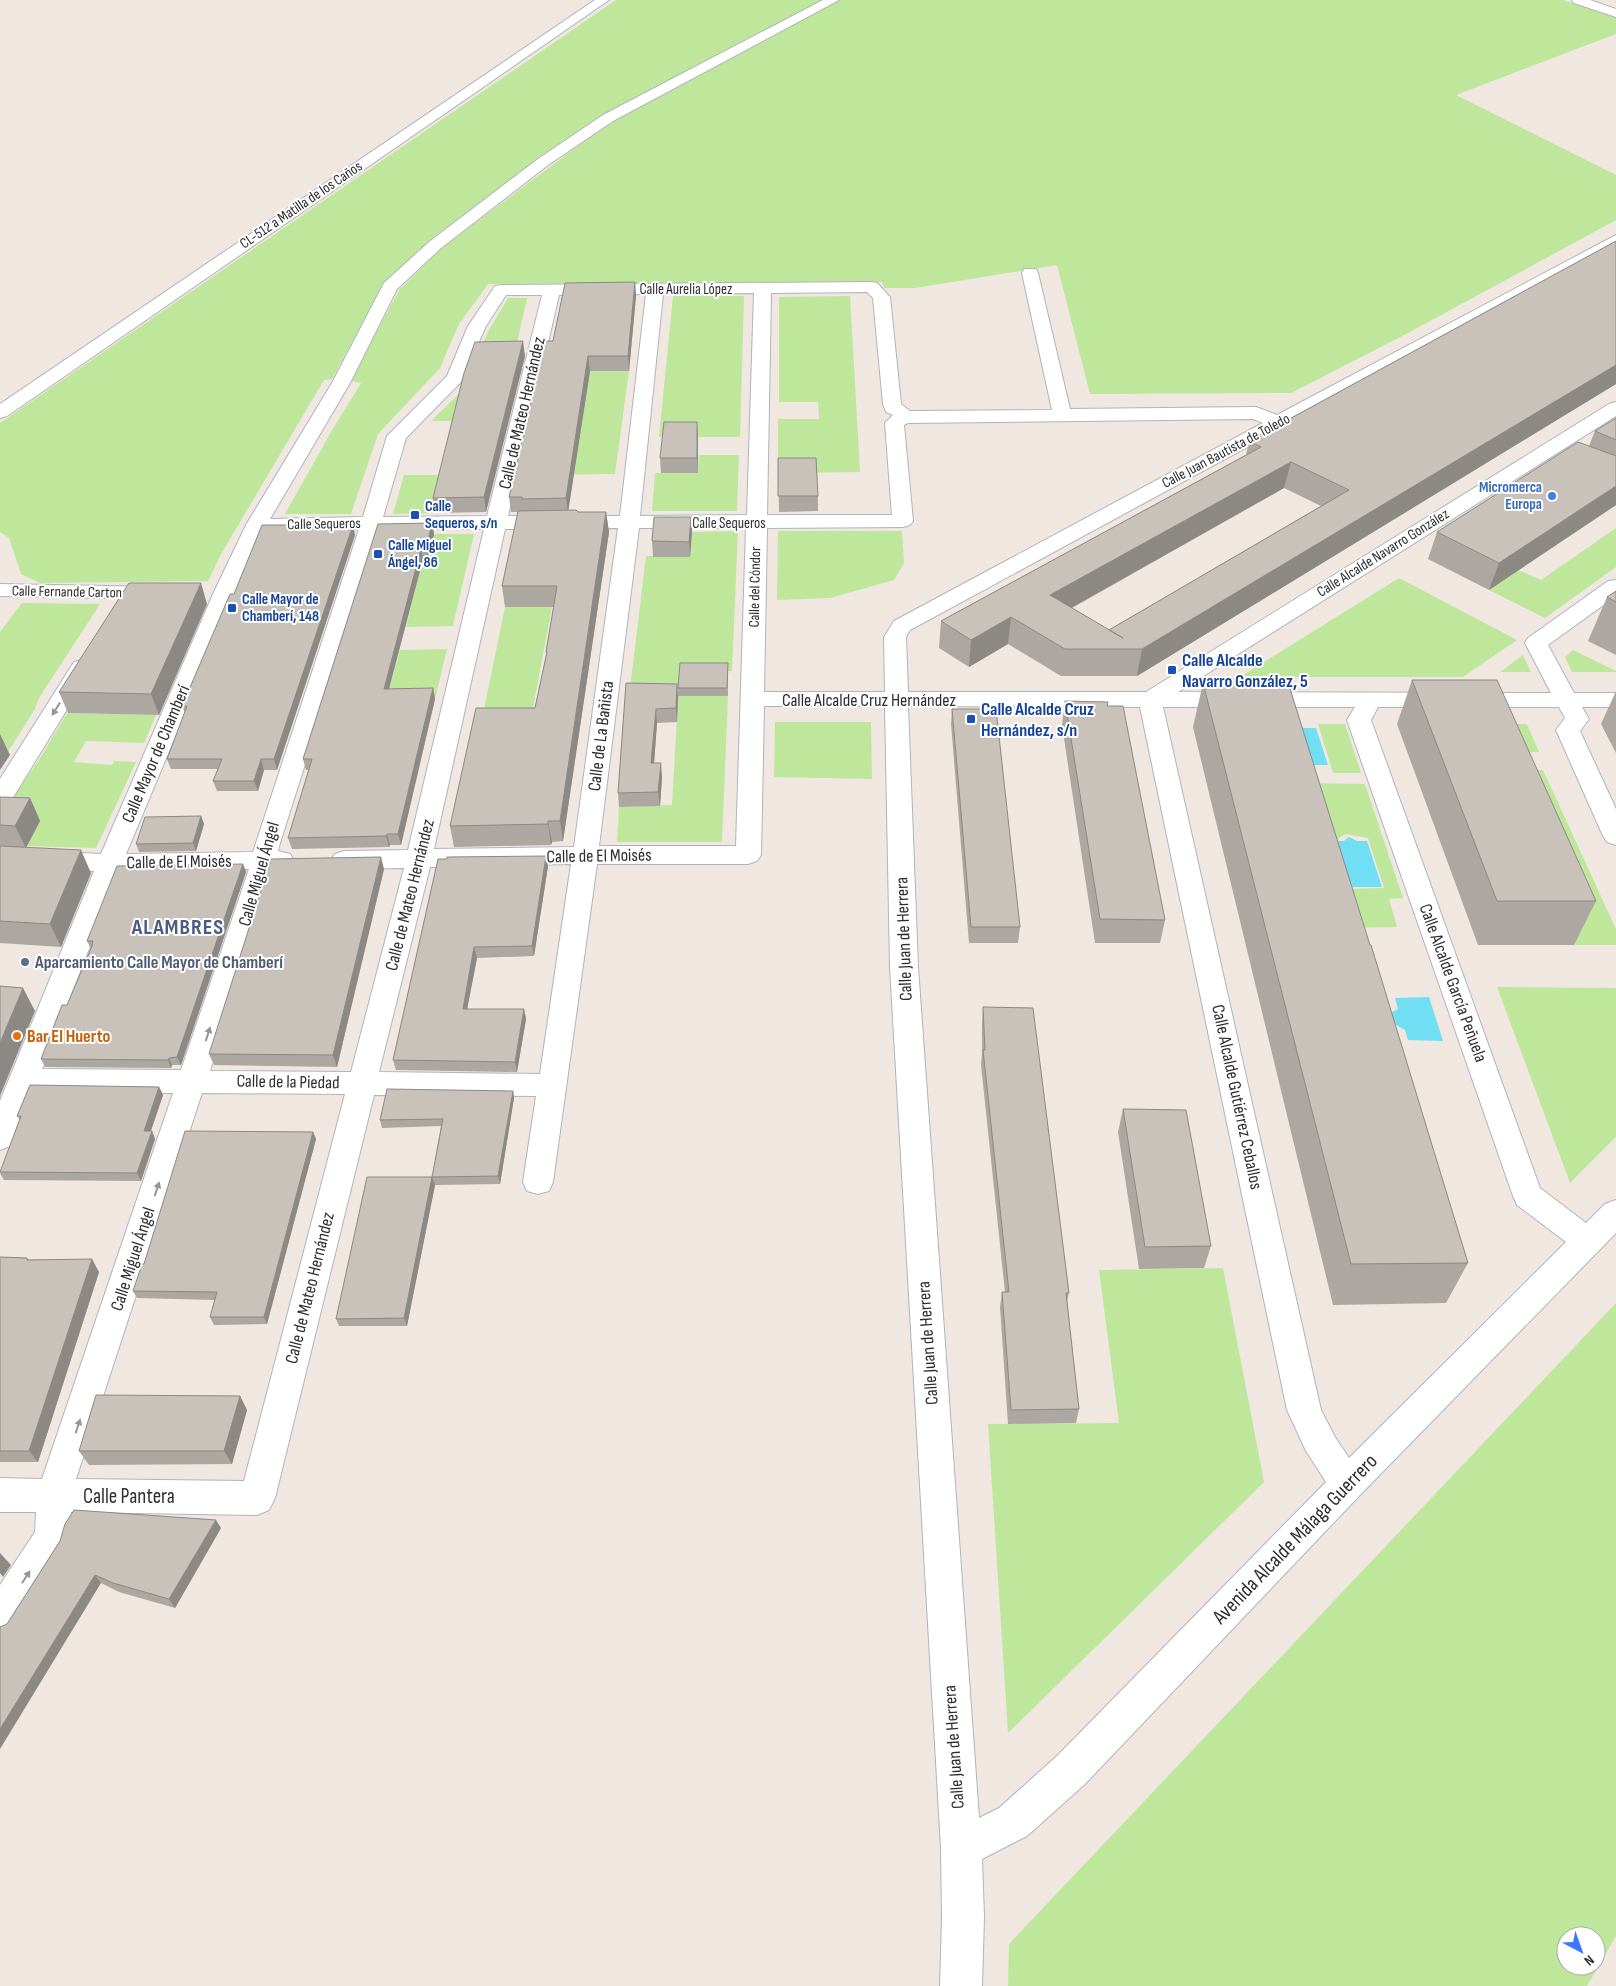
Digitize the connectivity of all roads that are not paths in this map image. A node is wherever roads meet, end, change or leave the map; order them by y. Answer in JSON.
{"nodes":[{"id":1,"x":603,"y":0,"type":"edge"},
{"id":2,"x":833,"y":0,"type":"edge"},
{"id":3,"x":1578,"y":0,"type":"edge"},
{"id":4,"x":1616,"y":13,"type":"edge"},
{"id":5,"x":1616,"y":240,"type":"edge"},
{"id":6,"x":1030,"y":273,"type":"dead end"},
{"id":7,"x":655,"y":289,"type":"junction"},
{"id":8,"x":762,"y":289,"type":"junction"},
{"id":9,"x":501,"y":290,"type":"joint"},
{"id":10,"x":552,"y":290,"type":"junction"},
{"id":11,"x":1616,"y":408,"type":"edge"},
{"id":12,"x":0,"y":412,"type":"edge"},
{"id":13,"x":1062,"y":414,"type":"junction"},
{"id":14,"x":904,"y":417,"type":"junction"},
{"id":15,"x":1278,"y":423,"type":"junction"},
{"id":16,"x":629,"y":522,"type":"junction"},
{"id":17,"x":371,"y":523,"type":"junction"},
{"id":18,"x":496,"y":523,"type":"junction"},
{"id":19,"x":756,"y":523,"type":"junction"},
{"id":20,"x":256,"y":525,"type":"junction"},
{"id":21,"x":1616,"y":586,"type":"edge"},
{"id":22,"x":0,"y":590,"type":"edge"},
{"id":23,"x":203,"y":593,"type":"junction"},
{"id":24,"x":92,"y":651,"type":"edge"},
{"id":25,"x":752,"y":699,"type":"junction"},
{"id":26,"x":896,"y":700,"type":"junction"},
{"id":27,"x":1150,"y":700,"type":"junction"},
{"id":28,"x":1364,"y":700,"type":"junction"},
{"id":29,"x":1568,"y":700,"type":"junction"},
{"id":30,"x":1616,"y":700,"type":"edge"},
{"id":31,"x":0,"y":798,"type":"edge"},
{"id":32,"x":1616,"y":836,"type":"edge"},
{"id":33,"x":586,"y":855,"type":"junction"},
{"id":34,"x":748,"y":855,"type":"joint"},
{"id":35,"x":0,"y":858,"type":"edge"},
{"id":36,"x":420,"y":859,"type":"junction"},
{"id":37,"x":263,"y":860,"type":"junction"},
{"id":38,"x":110,"y":863,"type":"junction"},
{"id":39,"x":23,"y":1080,"type":"junction"},
{"id":40,"x":193,"y":1081,"type":"junction"},
{"id":41,"x":362,"y":1083,"type":"junction"},
{"id":42,"x":553,"y":1084,"type":"junction"},
{"id":43,"x":0,"y":1138,"type":"edge"},
{"id":44,"x":538,"y":1182,"type":"dead end"},
{"id":45,"x":1616,"y":1213,"type":"edge"},
{"id":46,"x":1589,"y":1242,"type":"junction"},
{"id":47,"x":1348,"y":1483,"type":"junction"},
{"id":48,"x":0,"y":1495,"type":"edge"},
{"id":49,"x":55,"y":1496,"type":"junction"},
{"id":50,"x":257,"y":1498,"type":"joint"},
{"id":51,"x":0,"y":1618,"type":"edge"},
{"id":52,"x":961,"y":1848,"type":"junction"},
{"id":53,"x":961,"y":1986,"type":"edge"}],
"edges":[{"from":1,"to":12,"type":"street","name":"CL-512 a Matilla de los Caños"},
{"from":2,"to":20,"type":"street","name":"Calle Mayor de Chamberí"},
{"from":3,"to":4,"type":"street"},
{"from":5,"to":15,"type":"street","name":"Calle Juan Bautista de Toledo"},
{"from":6,"to":13,"type":"street"},
{"from":7,"to":8,"type":"street","name":"Calle Aurelia López"},
{"from":7,"to":10,"type":"street","name":"Calle Aurelia López"},
{"from":7,"to":16,"type":"street","name":"Calle de La Bañista"},
{"from":8,"to":14,"type":"street","name":"Calle Aurelia López"},
{"from":8,"to":19,"type":"street","name":"Calle del Cóndor"},
{"from":9,"to":10,"type":"street","name":"Calle Aurelia López"},
{"from":9,"to":17,"type":"street","name":"Calle Miguel Ángel"},
{"from":10,"to":18,"type":"street","name":"Calle de Mateo Hernández"},
{"from":11,"to":27,"type":"street","name":"Calle Alcalde Navarro González"},
{"from":13,"to":14,"type":"street"},
{"from":13,"to":15,"type":"street"},
{"from":14,"to":19,"type":"street","name":"Calle Sequeros"},
{"from":15,"to":26,"type":"street","name":"Calle Juan Bautista de Toledo"},
{"from":16,"to":18,"type":"street","name":"Calle Sequeros"},
{"from":16,"to":19,"type":"street","name":"Calle Sequeros"},
{"from":16,"to":33,"type":"street","name":"Calle de La Bañista"},
{"from":17,"to":18,"type":"street","name":"Calle Sequeros"},
{"from":17,"to":20,"type":"street","name":"Calle Sequeros"},
{"from":17,"to":37,"type":"street","name":"Calle Miguel Ángel"},
{"from":18,"to":36,"type":"street","name":"Calle de Mateo Hernández"},
{"from":19,"to":25,"type":"street","name":"Calle del Cóndor"},
{"from":20,"to":23,"type":"street","name":"Calle Mayor de Chamberí"},
{"from":21,"to":29,"type":"street"},
{"from":22,"to":23,"type":"street","name":"Calle Fernande Carton"},
{"from":23,"to":38,"type":"street","name":"Calle Mayor de Chamberí"},
{"from":24,"to":31,"type":"street","one_way":true},
{"from":25,"to":26,"type":"street","name":"Calle Alcalde Cruz Hernández"},
{"from":25,"to":34,"type":"street","name":"Calle del Cóndor"},
{"from":26,"to":27,"type":"street","name":"Calle Alcalde Cruz Hernández"},
{"from":26,"to":52,"type":"street","name":"Calle Juan de Herrera"},
{"from":27,"to":28,"type":"street","name":"Calle Alcalde Cruz Hernández"},
{"from":27,"to":47,"type":"street","name":"Calle Alcalde Gutiérrez Ceballos"},
{"from":28,"to":29,"type":"street","name":"Calle Alcalde Cruz Hernández"},
{"from":28,"to":46,"type":"street","name":"Calle Alcalde García Peñuela"},
{"from":29,"to":30,"type":"street","name":"Calle Alcalde Cruz Hernández"},
{"from":29,"to":32,"type":"street"},
{"from":33,"to":34,"type":"street","name":"Calle de El Moisés"},
{"from":33,"to":36,"type":"street","name":"Calle de El Moisés"},
{"from":33,"to":42,"type":"street","name":"Calle de La Bañista"},
{"from":35,"to":38,"type":"street","name":"Calle de El Moisés"},
{"from":36,"to":37,"type":"street","name":"Calle de El Moisés"},
{"from":36,"to":41,"type":"street","name":"Calle de Mateo Hernández"},
{"from":37,"to":38,"type":"street","name":"Calle de El Moisés"},
{"from":40,"to":37,"type":"street","name":"Calle Miguel Ángel","one_way":true},
{"from":38,"to":39,"type":"street","name":"Calle Mayor de Chamberí"},
{"from":39,"to":40,"type":"street","name":"Calle de la Piedad"},
{"from":39,"to":43,"type":"street","name":"Calle Mayor de Chamberí"},
{"from":40,"to":41,"type":"street","name":"Calle de la Piedad"},
{"from":49,"to":40,"type":"street","name":"Calle Miguel Ángel","one_way":true},
{"from":41,"to":42,"type":"street","name":"Calle de la Piedad"},
{"from":41,"to":50,"type":"street","name":"Calle de Mateo Hernández"},
{"from":42,"to":44,"type":"street","name":"Calle de La Bañista"},
{"from":45,"to":46,"type":"street","name":"Avenida Alcalde Málaga Guerrero"},
{"from":46,"to":47,"type":"street","name":"Avenida Alcalde Málaga Guerrero"},
{"from":47,"to":52,"type":"street","name":"Avenida Alcalde Málaga Guerrero"},
{"from":48,"to":49,"type":"street","name":"Calle Pantera"},
{"from":49,"to":50,"type":"street","name":"Calle Pantera"},
{"from":51,"to":49,"type":"street","name":"Calle Miguel Ángel","one_way":true},
{"from":52,"to":53,"type":"street","name":"Calle Juan de Herrera"}]}
